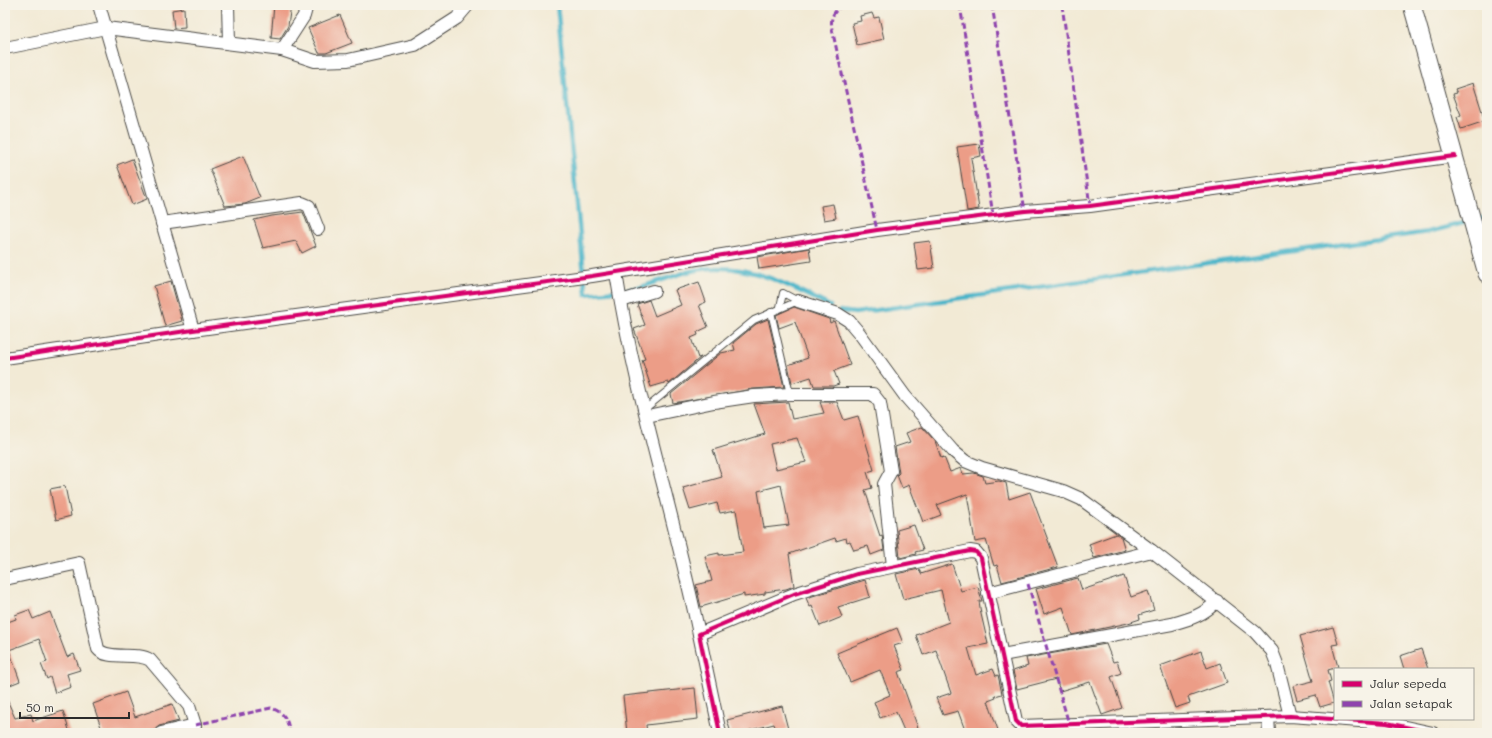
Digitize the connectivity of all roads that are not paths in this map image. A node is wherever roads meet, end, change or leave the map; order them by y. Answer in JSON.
{"nodes":[{"id":1,"x":99,"y":5,"type":"edge"},
{"id":2,"x":228,"y":5,"type":"edge"},
{"id":3,"x":307,"y":5,"type":"edge"},
{"id":4,"x":468,"y":5,"type":"edge"},
{"id":5,"x":1412,"y":5,"type":"edge"},
{"id":6,"x":106,"y":28,"type":"junction"},
{"id":7,"x":229,"y":43,"type":"junction"},
{"id":8,"x":5,"y":48,"type":"edge"},
{"id":9,"x":282,"y":50,"type":"junction"},
{"id":10,"x":1455,"y":156,"type":"junction"},
{"id":11,"x":162,"y":223,"type":"junction"},
{"id":12,"x":318,"y":228,"type":"dead end"},
{"id":13,"x":616,"y":273,"type":"junction"},
{"id":14,"x":1487,"y":274,"type":"edge"},
{"id":15,"x":654,"y":291,"type":"dead end"},
{"id":16,"x":620,"y":294,"type":"junction"},
{"id":17,"x":798,"y":300,"type":"junction"},
{"id":18,"x":780,"y":307,"type":"junction"},
{"id":19,"x":772,"y":312,"type":"junction"},
{"id":20,"x":192,"y":330,"type":"junction"},
{"id":21,"x":5,"y":358,"type":"edge"},
{"id":22,"x":790,"y":394,"type":"junction"},
{"id":23,"x":646,"y":412,"type":"junction"},
{"id":24,"x":1152,"y":551,"type":"junction"},
{"id":25,"x":894,"y":566,"type":"junction"},
{"id":26,"x":5,"y":579,"type":"edge"},
{"id":27,"x":988,"y":594,"type":"junction"},
{"id":28,"x":1217,"y":601,"type":"junction"},
{"id":29,"x":699,"y":634,"type":"junction"},
{"id":30,"x":1002,"y":655,"type":"junction"},
{"id":31,"x":1290,"y":716,"type":"junction"},
{"id":32,"x":1268,"y":717,"type":"junction"},
{"id":33,"x":1334,"y":719,"type":"edge"},
{"id":34,"x":1355,"y":720,"type":"edge"},
{"id":35,"x":192,"y":729,"type":"edge"},
{"id":36,"x":161,"y":733,"type":"edge"},
{"id":37,"x":720,"y":733,"type":"edge"},
{"id":38,"x":1269,"y":733,"type":"edge"},
{"id":39,"x":1433,"y":733,"type":"edge"}],
"edges":[{"from":1,"to":6,"type":"street"},
{"from":2,"to":7,"type":"street"},
{"from":3,"to":9,"type":"street"},
{"from":4,"to":9,"type":"street"},
{"from":5,"to":10,"type":"main road"},
{"from":6,"to":7,"type":"street"},
{"from":6,"to":8,"type":"street"},
{"from":6,"to":11,"type":"street"},
{"from":7,"to":9,"type":"street"},
{"from":10,"to":13,"type":"street"},
{"from":10,"to":14,"type":"main road"},
{"from":11,"to":12,"type":"street"},
{"from":11,"to":20,"type":"street"},
{"from":13,"to":16,"type":"street"},
{"from":13,"to":20,"type":"street"},
{"from":15,"to":16,"type":"street"},
{"from":16,"to":23,"type":"street"},
{"from":17,"to":18,"type":"lane"},
{"from":17,"to":18,"type":"lane"},
{"from":17,"to":24,"type":"street"},
{"from":18,"to":19,"type":"lane"},
{"from":19,"to":22,"type":"lane"},
{"from":19,"to":23,"type":"lane"},
{"from":20,"to":21,"type":"street"},
{"from":22,"to":23,"type":"street"},
{"from":22,"to":25,"type":"street"},
{"from":23,"to":29,"type":"street"},
{"from":24,"to":27,"type":"street"},
{"from":24,"to":28,"type":"street"},
{"from":25,"to":27,"type":"street"},
{"from":25,"to":29,"type":"street"},
{"from":26,"to":35,"type":"street"},
{"from":27,"to":30,"type":"street"},
{"from":28,"to":30,"type":"street"},
{"from":28,"to":31,"type":"street"},
{"from":29,"to":37,"type":"street"},
{"from":30,"to":32,"type":"street"},
{"from":31,"to":32,"type":"street"},
{"from":31,"to":33,"type":"street"},
{"from":32,"to":38,"type":"street"},
{"from":34,"to":39,"type":"street"},
{"from":35,"to":36,"type":"street"}]}
